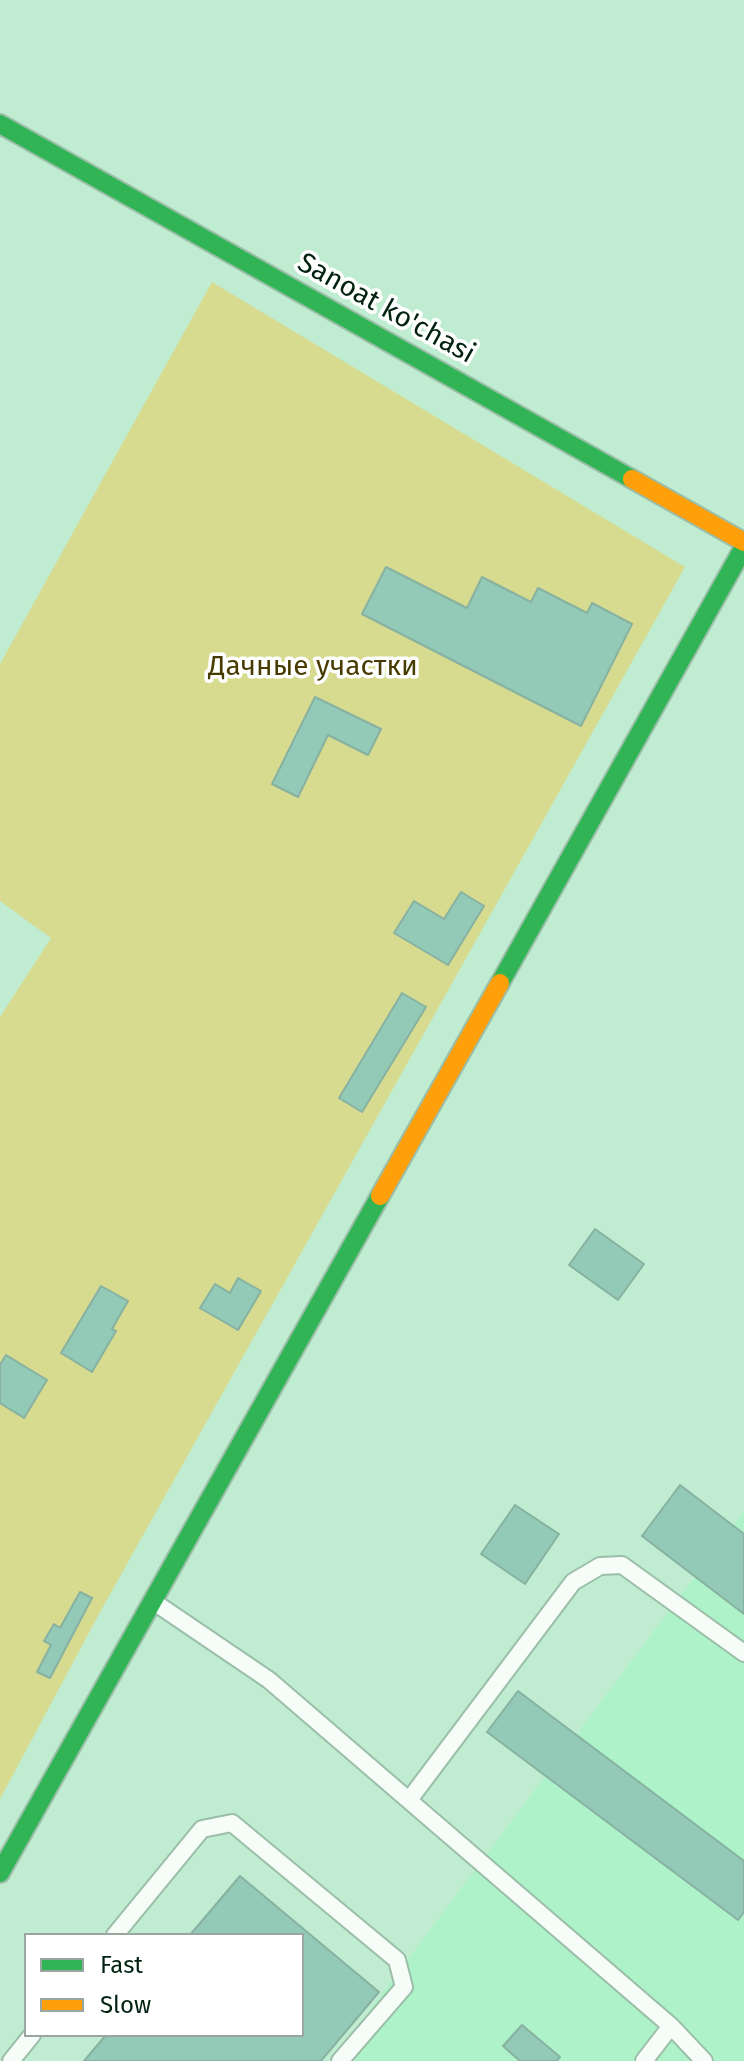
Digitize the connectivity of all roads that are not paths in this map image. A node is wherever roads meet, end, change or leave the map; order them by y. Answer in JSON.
{"nodes":[{"id":1,"x":0,"y":124,"type":"edge"},
{"id":2,"x":744,"y":545,"type":"edge"},
{"id":3,"x":152,"y":1602,"type":"junction"},
{"id":4,"x":744,"y":1653,"type":"edge"},
{"id":5,"x":409,"y":1800,"type":"junction"},
{"id":6,"x":0,"y":1873,"type":"edge"},
{"id":7,"x":117,"y":1933,"type":"edge"},
{"id":8,"x":671,"y":2026,"type":"junction"},
{"id":9,"x":30,"y":2037,"type":"edge"},
{"id":10,"x":11,"y":2061,"type":"edge"},
{"id":11,"x":340,"y":2061,"type":"edge"},
{"id":12,"x":644,"y":2061,"type":"edge"},
{"id":13,"x":704,"y":2061,"type":"edge"}],
"edges":[{"from":1,"to":2,"type":"main road","name":"Sanoat ko'chasi"},
{"from":2,"to":3,"type":"main road"},
{"from":3,"to":5,"type":"lane"},
{"from":3,"to":6,"type":"main road"},
{"from":4,"to":5,"type":"lane"},
{"from":5,"to":8,"type":"lane"},
{"from":7,"to":11,"type":"lane"},
{"from":8,"to":12,"type":"lane"},
{"from":8,"to":13,"type":"lane"},
{"from":9,"to":10,"type":"lane"}]}
